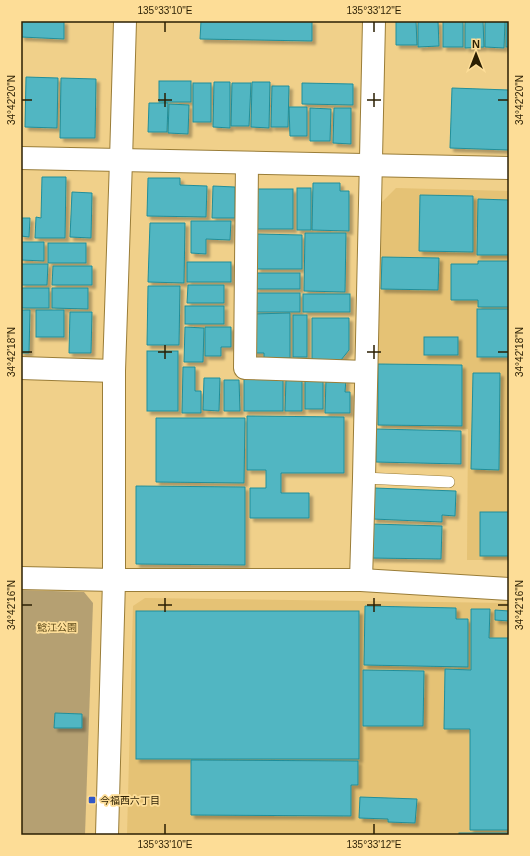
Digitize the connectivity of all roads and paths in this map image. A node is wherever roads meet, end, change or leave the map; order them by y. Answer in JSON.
{"nodes":[{"id":1,"x":125,"y":21,"type":"edge"},
{"id":2,"x":374,"y":21,"type":"edge"},
{"id":3,"x":21,"y":158,"type":"edge"},
{"id":4,"x":121,"y":160,"type":"junction"},
{"id":5,"x":247,"y":163,"type":"junction"},
{"id":6,"x":371,"y":166,"type":"junction"},
{"id":7,"x":509,"y":168,"type":"edge"},
{"id":8,"x":21,"y":368,"type":"edge"},
{"id":9,"x":114,"y":371,"type":"junction"},
{"id":10,"x":366,"y":372,"type":"junction"},
{"id":11,"x":364,"y":478,"type":"junction"},
{"id":12,"x":449,"y":482,"type":"dead end"},
{"id":13,"x":21,"y":578,"type":"edge"},
{"id":14,"x":114,"y":580,"type":"junction"},
{"id":15,"x":361,"y":580,"type":"junction"},
{"id":16,"x":509,"y":589,"type":"edge"},
{"id":17,"x":107,"y":835,"type":"edge"}],
"edges":[{"from":1,"to":4,"type":"street"},
{"from":2,"to":6,"type":"street"},
{"from":3,"to":4,"type":"street"},
{"from":4,"to":5,"type":"street"},
{"from":4,"to":9,"type":"street"},
{"from":5,"to":6,"type":"street"},
{"from":5,"to":10,"type":"street"},
{"from":6,"to":7,"type":"street"},
{"from":6,"to":10,"type":"street"},
{"from":8,"to":9,"type":"street"},
{"from":9,"to":14,"type":"street"},
{"from":10,"to":11,"type":"street"},
{"from":11,"to":12,"type":"lane"},
{"from":11,"to":15,"type":"street"},
{"from":13,"to":14,"type":"street"},
{"from":14,"to":15,"type":"street"},
{"from":14,"to":17,"type":"street"},
{"from":15,"to":16,"type":"street"}]}
